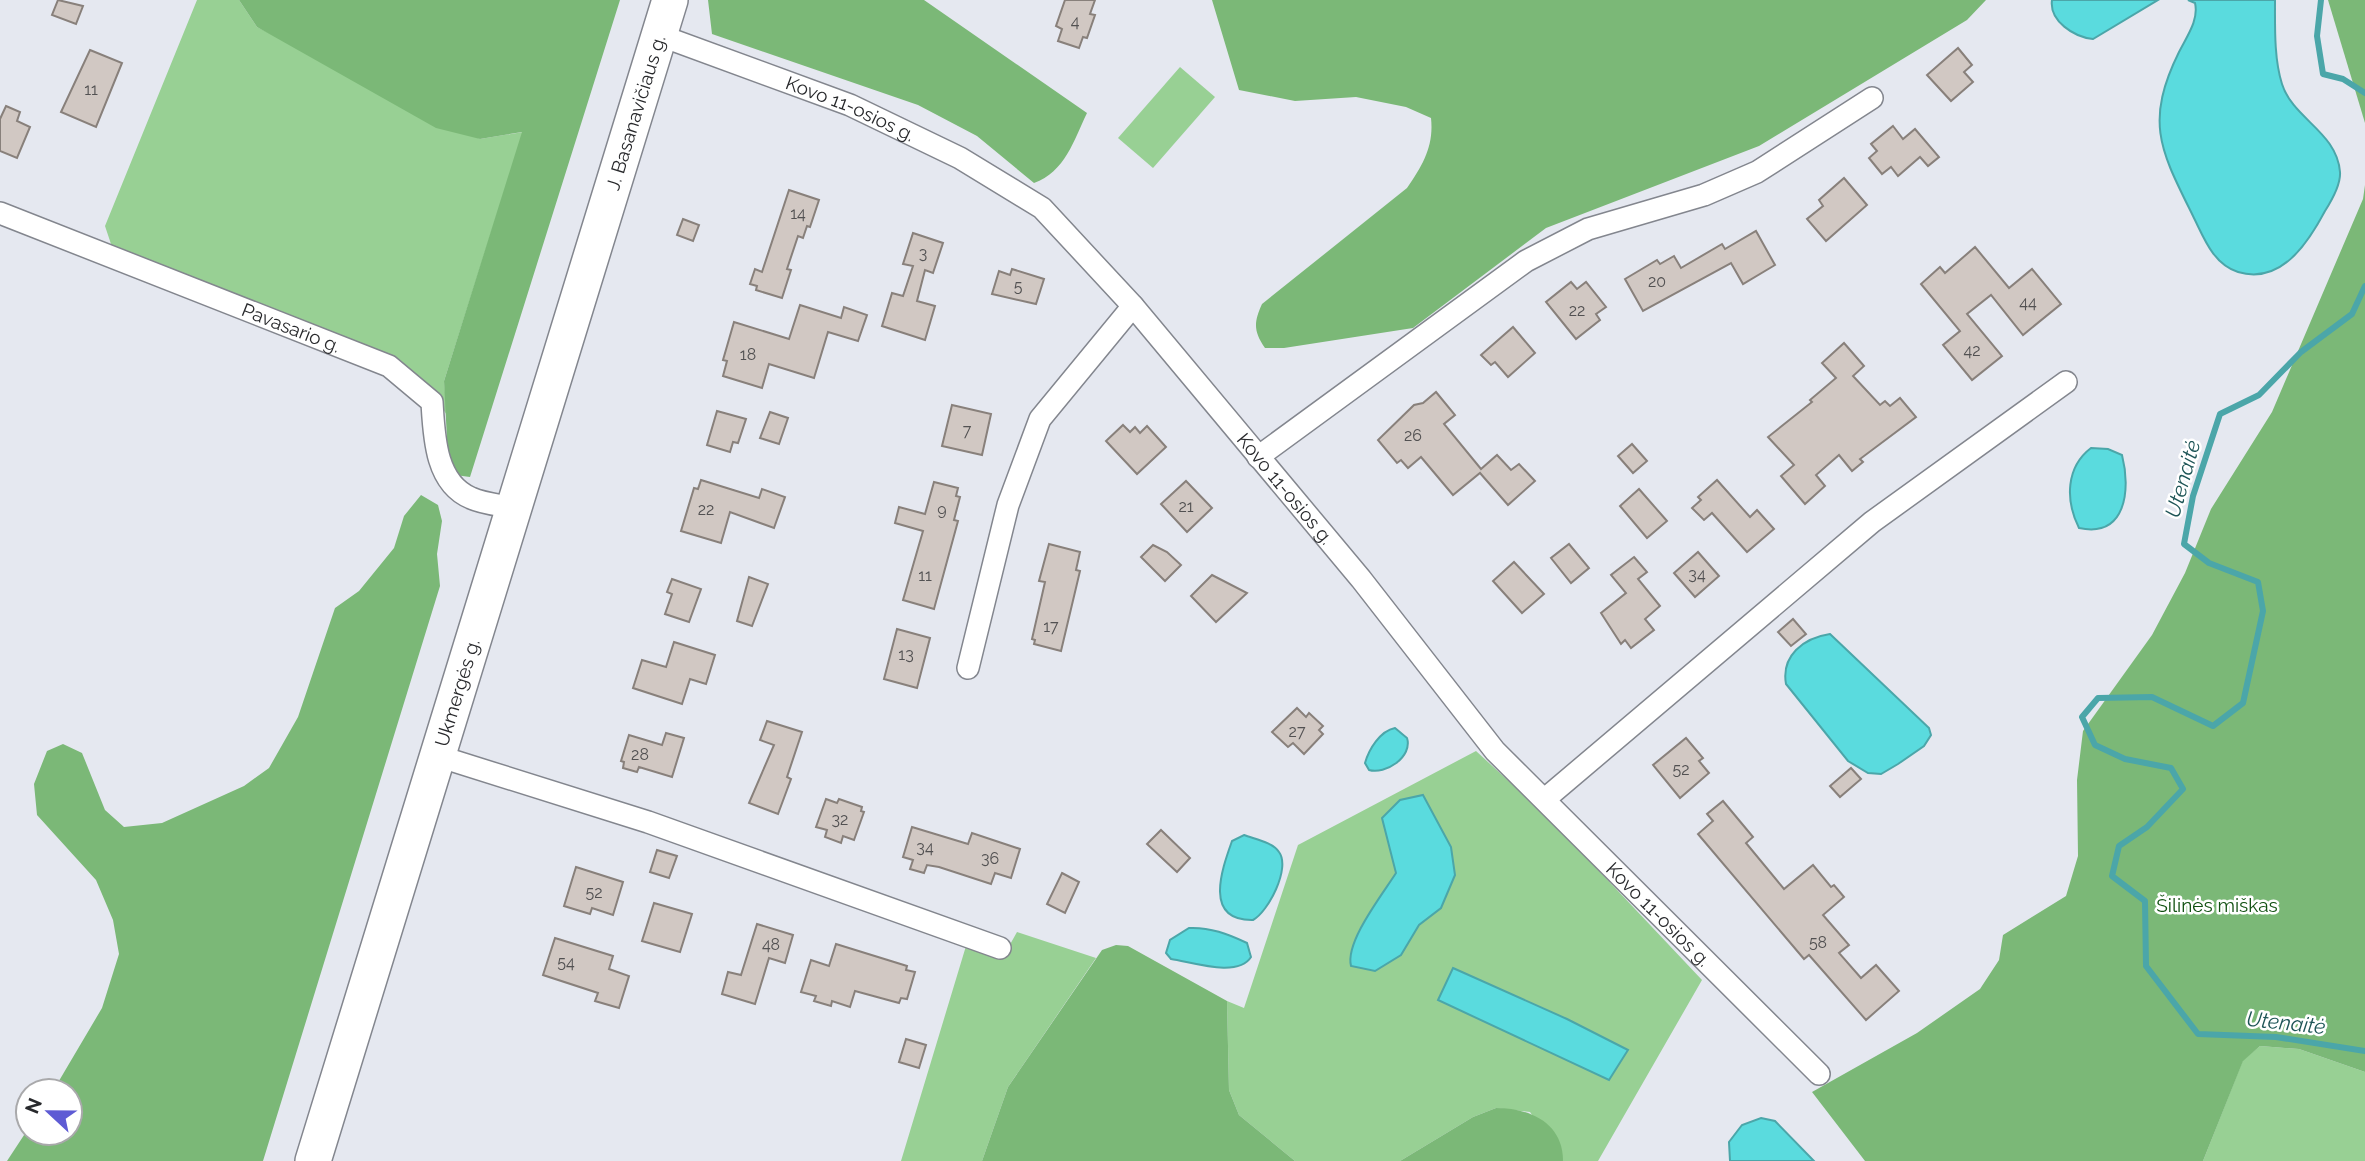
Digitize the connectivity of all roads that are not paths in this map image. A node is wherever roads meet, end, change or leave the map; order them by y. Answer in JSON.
{"nodes":[{"id":1,"x":670,"y":0,"type":"edge"},
{"id":2,"x":659,"y":35,"type":"junction"},
{"id":3,"x":1872,"y":98,"type":"dead end"},
{"id":4,"x":0,"y":213,"type":"edge"},
{"id":5,"x":601,"y":224,"type":"joint"},
{"id":6,"x":1133,"y":306,"type":"junction"},
{"id":7,"x":2066,"y":382,"type":"dead end"},
{"id":8,"x":1258,"y":457,"type":"junction"},
{"id":9,"x":514,"y":508,"type":"junction"},
{"id":10,"x":968,"y":668,"type":"dead end"},
{"id":11,"x":438,"y":756,"type":"junction"},
{"id":12,"x":1545,"y":799,"type":"junction"},
{"id":13,"x":1000,"y":948,"type":"dead end"},
{"id":14,"x":1819,"y":1074,"type":"dead end"},
{"id":15,"x":313,"y":1161,"type":"edge"}],
"edges":[{"from":1,"to":2,"type":"highway","name":"J. Basanavičiaus g."},
{"from":2,"to":5,"type":"highway","name":"J. Basanavičiaus g."},
{"from":2,"to":6,"type":"street","name":"Kovo 11-osios g."},
{"from":3,"to":8,"type":"street"},
{"from":4,"to":9,"type":"street","name":"Pavasario g."},
{"from":5,"to":9,"type":"highway","name":"Ukmergės g."},
{"from":6,"to":8,"type":"street","name":"Kovo 11-osios g."},
{"from":6,"to":10,"type":"street"},
{"from":7,"to":12,"type":"street"},
{"from":8,"to":12,"type":"street","name":"Kovo 11-osios g."},
{"from":9,"to":11,"type":"highway","name":"Ukmergės g."},
{"from":11,"to":13,"type":"street"},
{"from":11,"to":15,"type":"highway","name":"Ukmergės g."},
{"from":12,"to":14,"type":"street","name":"Kovo 11-osios g."}]}
